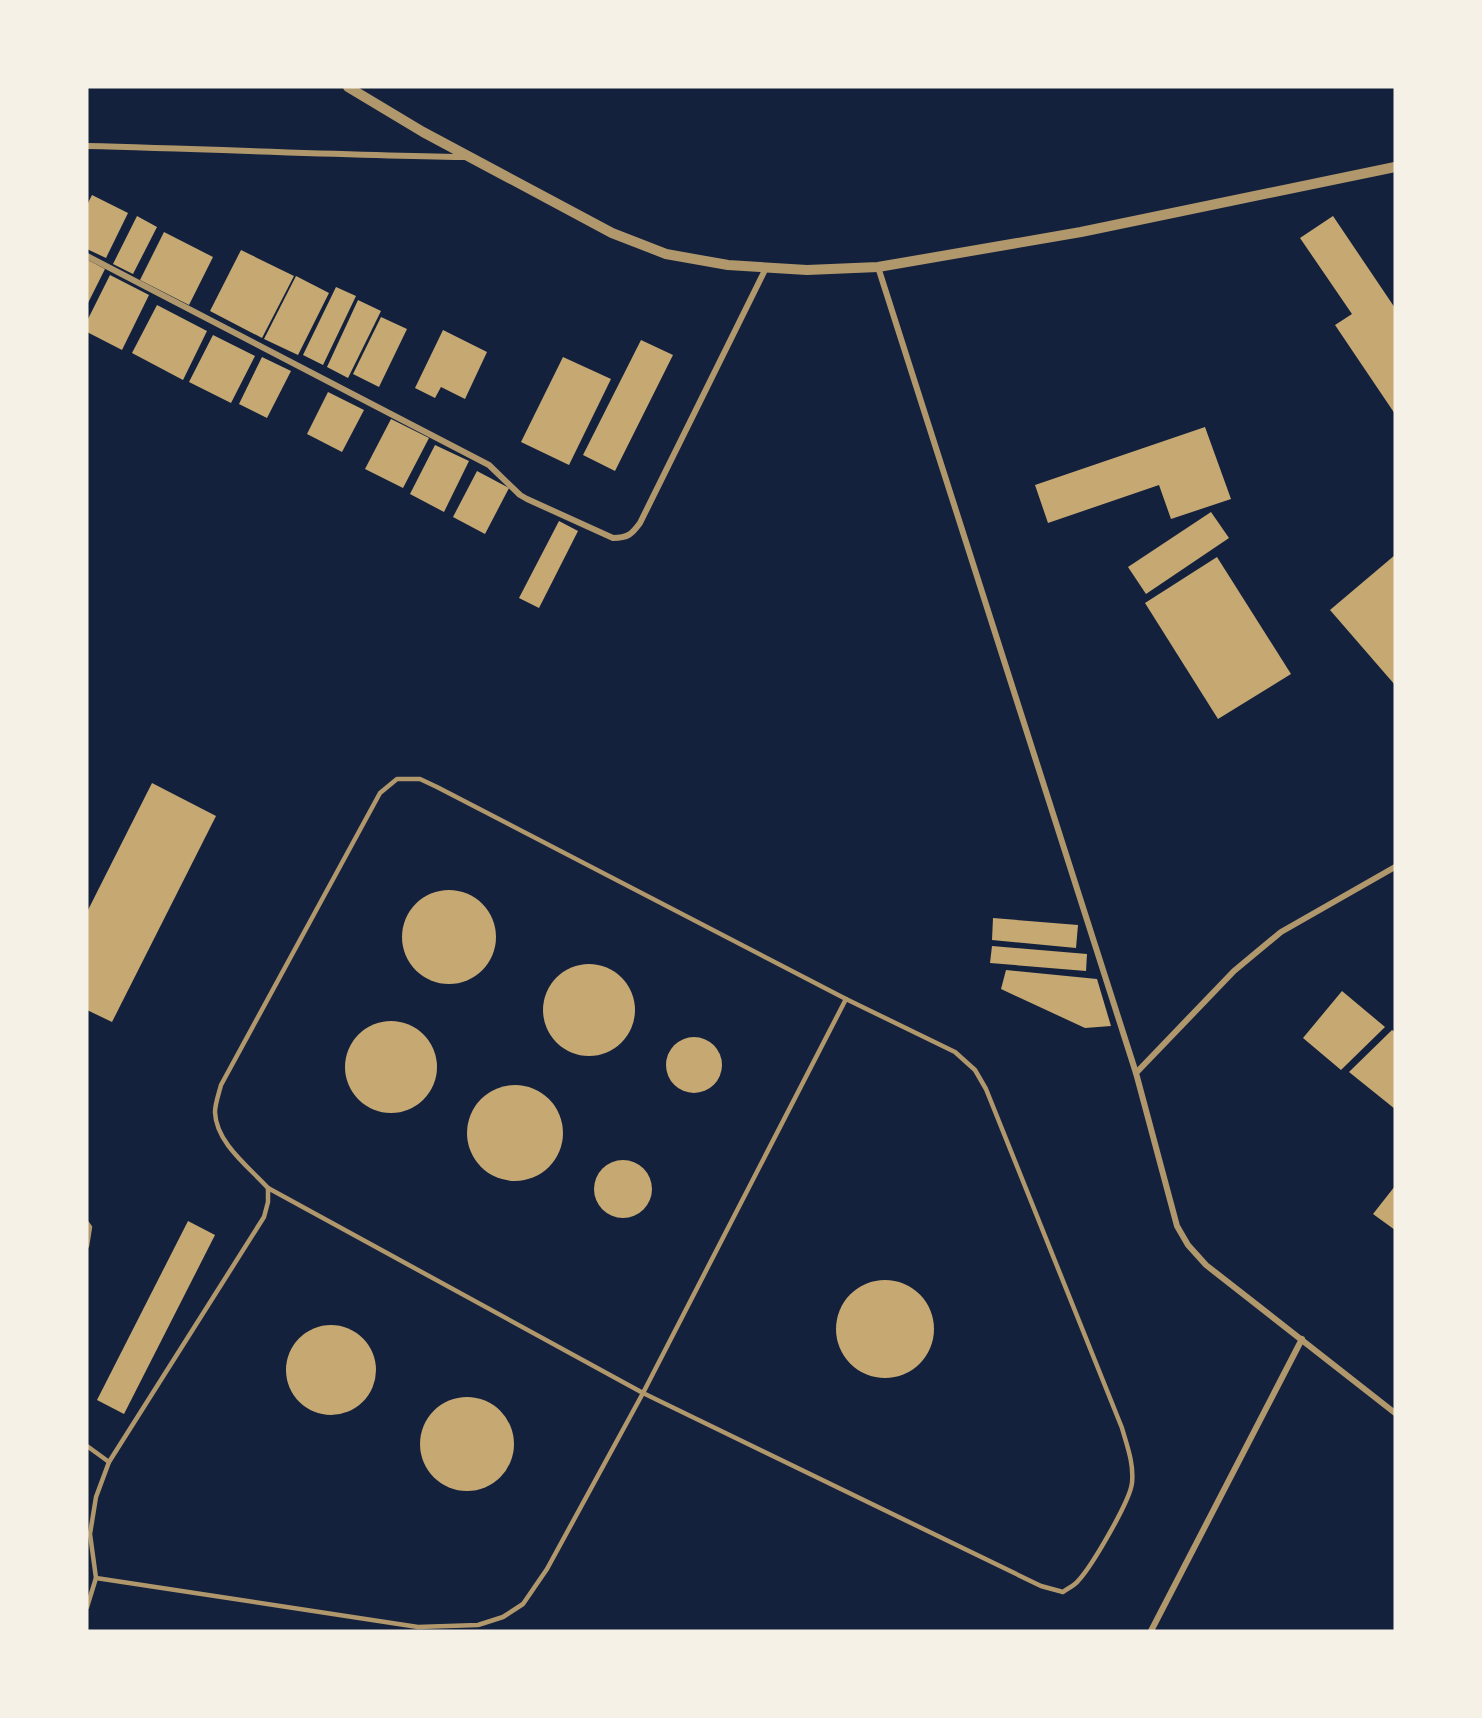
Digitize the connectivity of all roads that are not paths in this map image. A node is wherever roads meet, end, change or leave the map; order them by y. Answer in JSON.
{"nodes":[{"id":1,"x":348,"y":87,"type":"edge"},
{"id":2,"x":87,"y":146,"type":"edge"},
{"id":3,"x":470,"y":157,"type":"junction"},
{"id":4,"x":1395,"y":167,"type":"edge"},
{"id":5,"x":87,"y":256,"type":"edge"},
{"id":6,"x":878,"y":267,"type":"junction"},
{"id":7,"x":766,"y":268,"type":"junction"},
{"id":8,"x":1395,"y":867,"type":"edge"},
{"id":9,"x":846,"y":999,"type":"junction"},
{"id":10,"x":1136,"y":1073,"type":"junction"},
{"id":11,"x":268,"y":1188,"type":"junction"},
{"id":12,"x":87,"y":1223,"type":"edge"},
{"id":13,"x":87,"y":1246,"type":"edge"},
{"id":14,"x":1302,"y":1339,"type":"junction"},
{"id":15,"x":643,"y":1393,"type":"junction"},
{"id":16,"x":1395,"y":1413,"type":"edge"},
{"id":17,"x":87,"y":1446,"type":"edge"},
{"id":18,"x":109,"y":1462,"type":"junction"},
{"id":19,"x":96,"y":1578,"type":"junction"},
{"id":20,"x":87,"y":1607,"type":"edge"},
{"id":21,"x":1151,"y":1631,"type":"edge"}],
"edges":[{"from":1,"to":3,"type":"street"},
{"from":2,"to":3,"type":"street"},
{"from":3,"to":7,"type":"street"},
{"from":4,"to":6,"type":"street"},
{"from":5,"to":7,"type":"street"},
{"from":6,"to":7,"type":"street"},
{"from":6,"to":10,"type":"street"},
{"from":8,"to":10,"type":"street"},
{"from":9,"to":11,"type":"lane"},
{"from":9,"to":15,"type":"lane"},
{"from":9,"to":15,"type":"lane"},
{"from":10,"to":14,"type":"street"},
{"from":11,"to":15,"type":"lane"},
{"from":11,"to":18,"type":"lane"},
{"from":12,"to":13,"type":"lane"},
{"from":14,"to":16,"type":"street"},
{"from":14,"to":21,"type":"street"},
{"from":15,"to":19,"type":"lane"},
{"from":17,"to":18,"type":"lane"},
{"from":18,"to":19,"type":"lane"},
{"from":19,"to":20,"type":"lane"}]}
